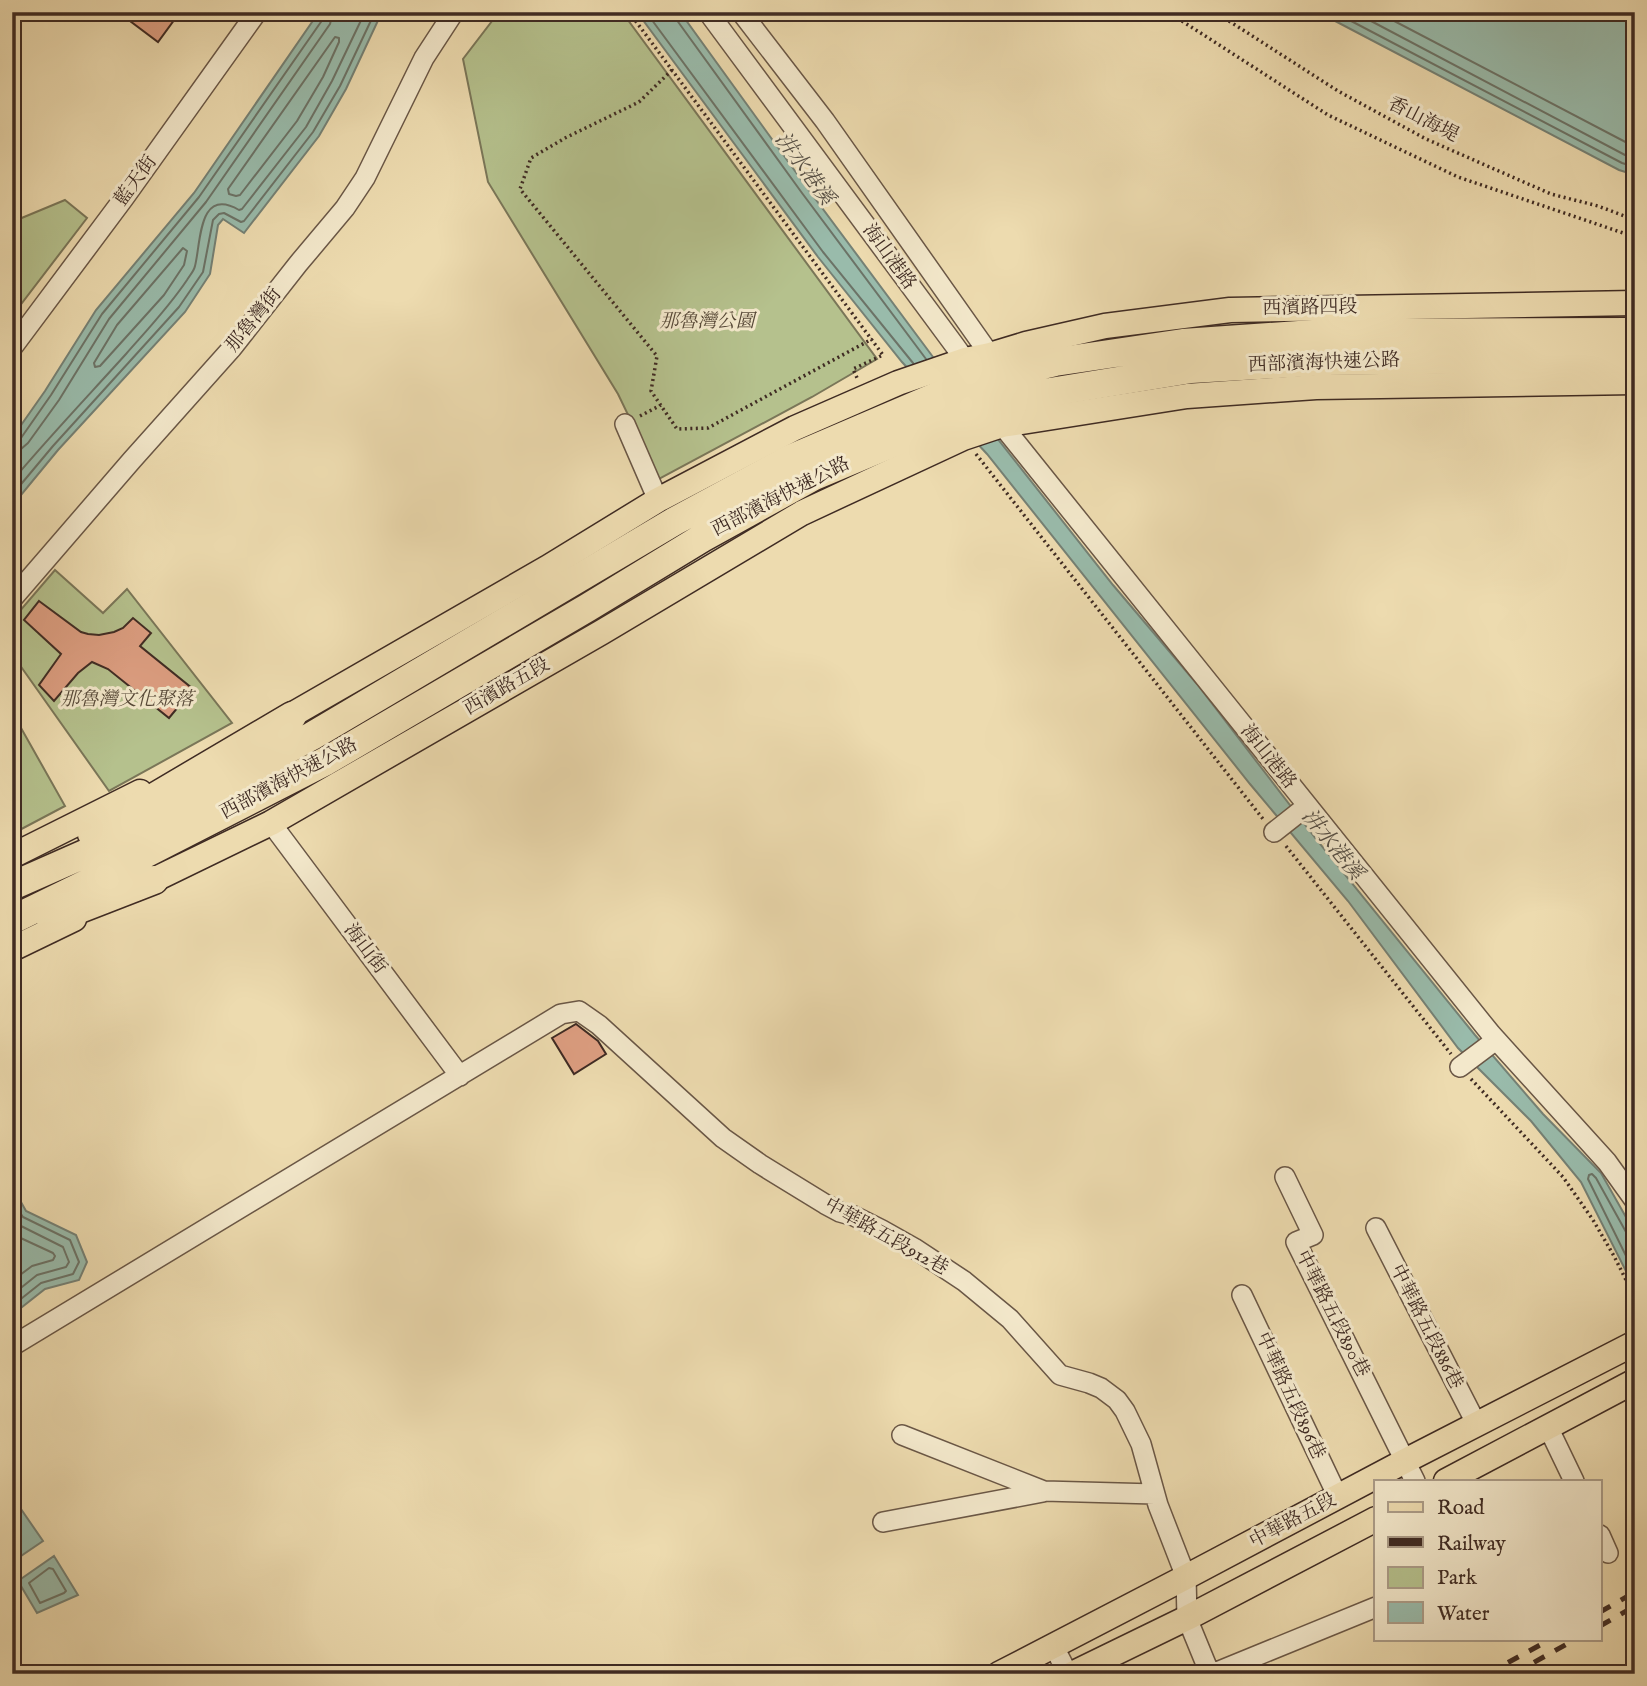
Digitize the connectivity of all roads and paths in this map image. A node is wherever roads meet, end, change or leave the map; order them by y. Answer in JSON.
{"nodes":[{"id":1,"x":257,"y":12,"type":"edge"},
{"id":2,"x":454,"y":12,"type":"edge"},
{"id":3,"x":629,"y":12,"type":"edge"},
{"id":4,"x":708,"y":12,"type":"edge"},
{"id":5,"x":741,"y":12,"type":"edge"},
{"id":6,"x":1168,"y":12,"type":"edge"},
{"id":7,"x":1215,"y":12,"type":"edge"},
{"id":8,"x":672,"y":71,"type":"junction"},
{"id":9,"x":833,"y":132,"type":"junction"},
{"id":10,"x":808,"y":146,"type":"junction"},
{"id":11,"x":1635,"y":220,"type":"edge"},
{"id":12,"x":1635,"y":237,"type":"edge"},
{"id":13,"x":1635,"y":303,"type":"edge"},
{"id":14,"x":1635,"y":332,"type":"edge"},
{"id":15,"x":872,"y":339,"type":"junction"},
{"id":16,"x":12,"y":348,"type":"edge"},
{"id":17,"x":1635,"y":358,"type":"edge"},
{"id":18,"x":986,"y":383,"type":"junction"},
{"id":19,"x":1635,"y":383,"type":"edge"},
{"id":20,"x":860,"y":384,"type":"dead end"},
{"id":21,"x":661,"y":405,"type":"junction"},
{"id":22,"x":625,"y":424,"type":"joint"},
{"id":23,"x":963,"y":438,"type":"junction"},
{"id":24,"x":658,"y":500,"type":"junction"},
{"id":25,"x":12,"y":599,"type":"edge"},
{"id":26,"x":292,"y":716,"type":"junction"},
{"id":27,"x":1307,"y":806,"type":"junction"},
{"id":28,"x":271,"y":823,"type":"junction"},
{"id":29,"x":1273,"y":832,"type":"junction"},
{"id":30,"x":12,"y":856,"type":"edge"},
{"id":31,"x":153,"y":880,"type":"junction"},
{"id":32,"x":12,"y":884,"type":"edge"},
{"id":33,"x":12,"y":920,"type":"edge"},
{"id":34,"x":12,"y":935,"type":"edge"},
{"id":35,"x":12,"y":949,"type":"edge"},
{"id":36,"x":1496,"y":1040,"type":"junction"},
{"id":37,"x":1460,"y":1067,"type":"junction"},
{"id":38,"x":460,"y":1076,"type":"junction"},
{"id":39,"x":1285,"y":1177,"type":"dead end"},
{"id":40,"x":1635,"y":1201,"type":"edge"},
{"id":41,"x":1376,"y":1228,"type":"dead end"},
{"id":42,"x":1242,"y":1295,"type":"dead end"},
{"id":43,"x":1635,"y":1298,"type":"edge"},
{"id":44,"x":1629,"y":1345,"type":"edge"},
{"id":45,"x":12,"y":1346,"type":"edge"},
{"id":46,"x":1635,"y":1381,"type":"edge"},
{"id":47,"x":1477,"y":1425,"type":"junction"},
{"id":48,"x":1548,"y":1427,"type":"junction"},
{"id":49,"x":902,"y":1435,"type":"dead end"},
{"id":50,"x":1410,"y":1471,"type":"edge"},
{"id":51,"x":1385,"y":1480,"type":"edge"},
{"id":52,"x":1448,"y":1480,"type":"edge"},
{"id":53,"x":1574,"y":1480,"type":"edge"},
{"id":54,"x":1374,"y":1484,"type":"edge"},
{"id":55,"x":1044,"y":1491,"type":"junction"},
{"id":56,"x":1155,"y":1494,"type":"junction"},
{"id":57,"x":1338,"y":1497,"type":"junction"},
{"id":58,"x":1374,"y":1520,"type":"edge"},
{"id":59,"x":883,"y":1522,"type":"dead end"},
{"id":60,"x":1186,"y":1577,"type":"junction"},
{"id":61,"x":1374,"y":1608,"type":"edge"},
{"id":62,"x":1187,"y":1618,"type":"junction"},
{"id":63,"x":1053,"y":1645,"type":"junction"},
{"id":64,"x":999,"y":1674,"type":"edge"},
{"id":65,"x":1070,"y":1674,"type":"edge"},
{"id":66,"x":1211,"y":1674,"type":"edge"}],
"edges":[{"from":1,"to":16,"type":"street","name":"藍天街"},
{"from":2,"to":25,"type":"street","name":"那魯灣街"},
{"from":3,"to":8,"type":"path"},
{"from":4,"to":10,"type":"street","name":"海山港路"},
{"from":5,"to":9,"type":"street","name":"海山港路"},
{"from":6,"to":12,"type":"path"},
{"from":7,"to":11,"type":"path","name":"香山海堤"},
{"from":8,"to":15,"type":"path"},
{"from":8,"to":21,"type":"path"},
{"from":9,"to":10,"type":"street"},
{"from":9,"to":18,"type":"street","name":"海山港路"},
{"from":10,"to":18,"type":"street","name":"海山港路"},
{"from":13,"to":18,"type":"main road","name":"西濱路四段"},
{"from":14,"to":18,"type":"highway","name":"西部濱海快速公路"},
{"from":15,"to":20,"type":"path"},
{"from":15,"to":21,"type":"path"},
{"from":17,"to":18,"type":"highway","name":"西部濱海快速公路"},
{"from":18,"to":19,"type":"main road"},
{"from":18,"to":23,"type":"main road","name":"西濱路五段"},
{"from":18,"to":24,"type":"main road"},
{"from":18,"to":27,"type":"street","name":"海山港路"},
{"from":18,"to":32,"type":"highway","name":"西部濱海快速公路"},
{"from":18,"to":33,"type":"highway","name":"西部濱海快速公路"},
{"from":21,"to":22,"type":"path"},
{"from":22,"to":24,"type":"street"},
{"from":23,"to":28,"type":"main road","name":"西濱路五段"},
{"from":23,"to":29,"type":"path"},
{"from":24,"to":26,"type":"main road"},
{"from":26,"to":30,"type":"main road"},
{"from":26,"to":32,"type":"highway"},
{"from":27,"to":29,"type":"street"},
{"from":27,"to":36,"type":"street","name":"海山港路"},
{"from":28,"to":31,"type":"main road","name":"西濱路五段"},
{"from":28,"to":38,"type":"street","name":"海山街"},
{"from":29,"to":37,"type":"path"},
{"from":31,"to":34,"type":"highway"},
{"from":31,"to":35,"type":"main road","name":"西濱路五段"},
{"from":36,"to":37,"type":"street"},
{"from":36,"to":40,"type":"street","name":"海山港路"},
{"from":37,"to":43,"type":"path"},
{"from":38,"to":45,"type":"street"},
{"from":38,"to":56,"type":"street","name":"中華路五段912巷"},
{"from":39,"to":50,"type":"street","name":"中華路五段890巷"},
{"from":41,"to":47,"type":"street","name":"中華路五段886巷"},
{"from":42,"to":57,"type":"street","name":"中華路五段896巷"},
{"from":44,"to":47,"type":"main road","name":"中華路五段"},
{"from":46,"to":48,"type":"main road"},
{"from":47,"to":50,"type":"main road","name":"中華路五段"},
{"from":48,"to":52,"type":"main road"},
{"from":48,"to":53,"type":"street"},
{"from":49,"to":55,"type":"street"},
{"from":50,"to":51,"type":"main road","name":"中華路五段"},
{"from":54,"to":57,"type":"main road","name":"中華路五段"},
{"from":55,"to":56,"type":"street"},
{"from":55,"to":59,"type":"street"},
{"from":56,"to":60,"type":"street","name":"中華路五段912巷"},
{"from":57,"to":60,"type":"main road","name":"中華路五段"},
{"from":58,"to":62,"type":"main road","name":"中華路五段"},
{"from":60,"to":62,"type":"street","name":"中華路五段912巷"},
{"from":60,"to":63,"type":"main road","name":"中華路五段"},
{"from":61,"to":66,"type":"street"},
{"from":62,"to":65,"type":"main road","name":"中華路五段"},
{"from":62,"to":66,"type":"street"},
{"from":63,"to":64,"type":"main road","name":"中華路五段"},
{"from":63,"to":65,"type":"street"}]}
